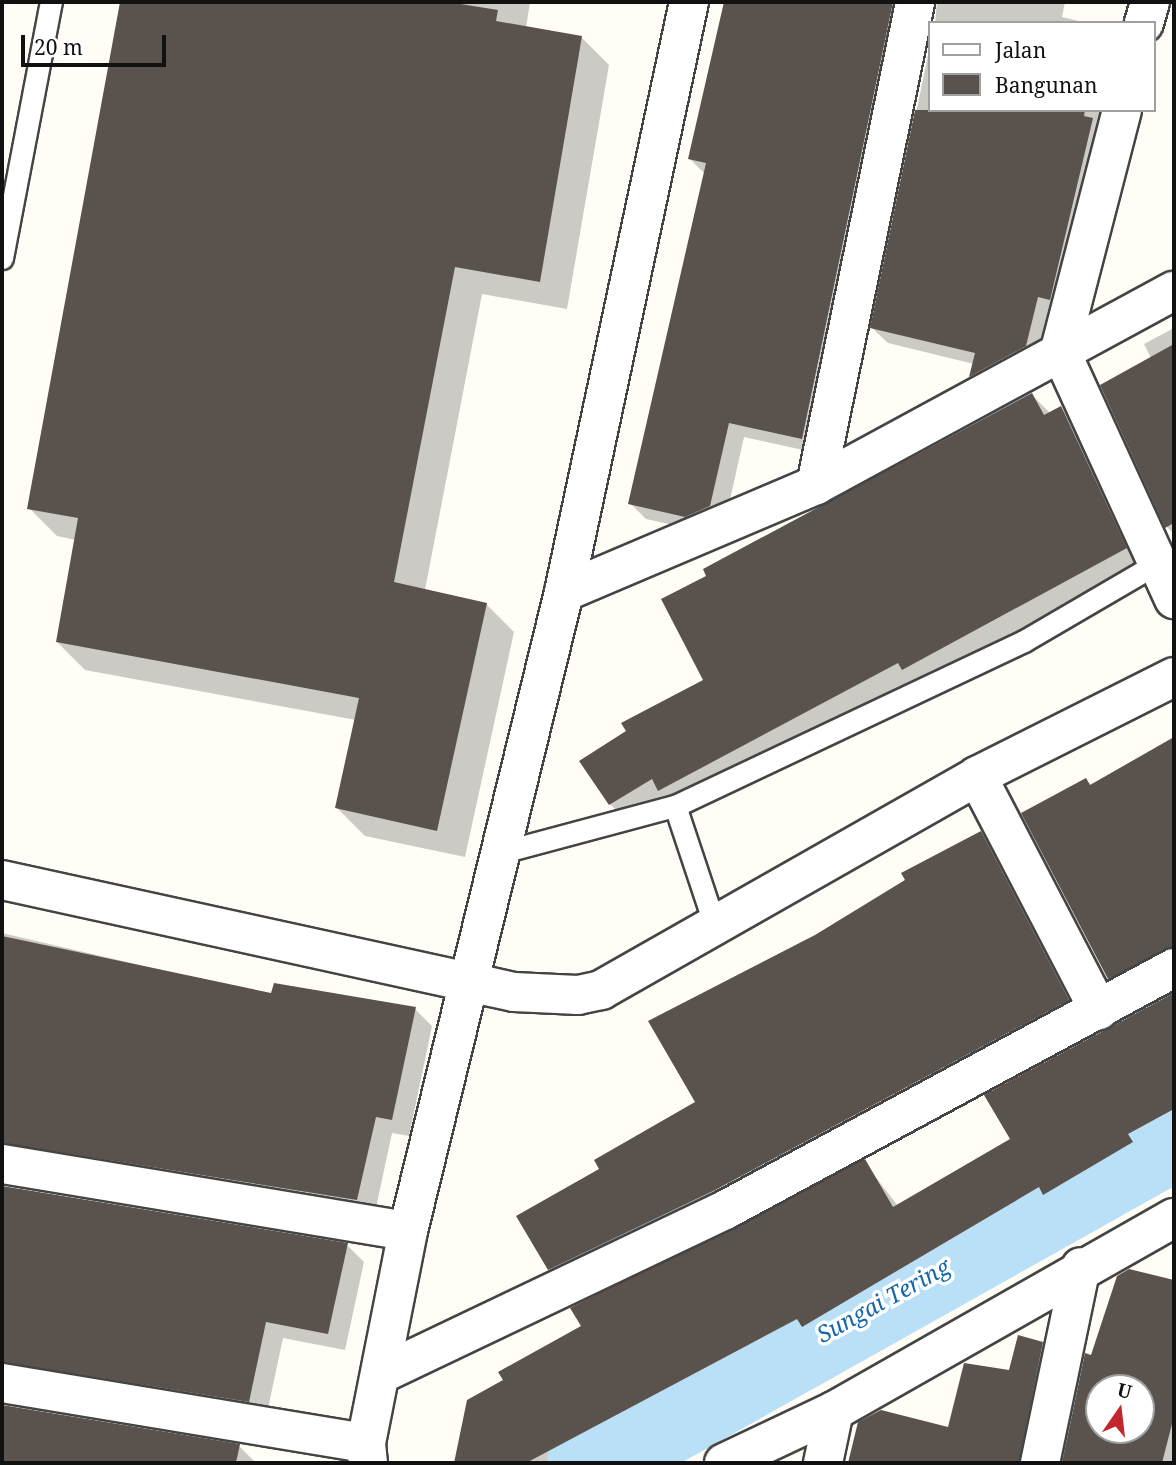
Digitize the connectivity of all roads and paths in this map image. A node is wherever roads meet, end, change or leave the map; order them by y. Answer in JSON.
{"nodes":[{"id":1,"x":51,"y":2,"type":"edge"},
{"id":2,"x":690,"y":2,"type":"edge"},
{"id":3,"x":915,"y":2,"type":"edge"},
{"id":4,"x":1150,"y":2,"type":"edge"},
{"id":5,"x":1145,"y":21,"type":"edge"},
{"id":6,"x":1121,"y":112,"type":"edge"},
{"id":7,"x":2,"y":258,"type":"edge"},
{"id":8,"x":1174,"y":290,"type":"edge"},
{"id":9,"x":1060,"y":350,"type":"junction"},
{"id":10,"x":816,"y":485,"type":"junction"},
{"id":11,"x":1166,"y":557,"type":"edge"},
{"id":12,"x":564,"y":592,"type":"junction"},
{"id":13,"x":1174,"y":599,"type":"edge"},
{"id":14,"x":1174,"y":677,"type":"edge"},
{"id":15,"x":977,"y":776,"type":"junction"},
{"id":16,"x":675,"y":806,"type":"junction"},
{"id":17,"x":499,"y":853,"type":"junction"},
{"id":18,"x":2,"y":880,"type":"edge"},
{"id":19,"x":714,"y":923,"type":"junction"},
{"id":20,"x":1174,"y":968,"type":"edge"},
{"id":21,"x":473,"y":983,"type":"junction"},
{"id":22,"x":1099,"y":1010,"type":"junction"},
{"id":23,"x":2,"y":1164,"type":"edge"},
{"id":24,"x":1167,"y":1227,"type":"edge"},
{"id":25,"x":408,"y":1231,"type":"junction"},
{"id":26,"x":1081,"y":1267,"type":"junction"},
{"id":27,"x":381,"y":1374,"type":"junction"},
{"id":28,"x":2,"y":1383,"type":"edge"},
{"id":29,"x":834,"y":1411,"type":"junction"},
{"id":30,"x":367,"y":1453,"type":"edge"},
{"id":31,"x":724,"y":1463,"type":"edge"},
{"id":32,"x":823,"y":1463,"type":"edge"},
{"id":33,"x":1040,"y":1463,"type":"edge"}],
"edges":[{"from":1,"to":7,"type":"lane"},
{"from":2,"to":12,"type":"street"},
{"from":3,"to":10,"type":"street"},
{"from":4,"to":5,"type":"street"},
{"from":6,"to":9,"type":"street"},
{"from":8,"to":9,"type":"street"},
{"from":9,"to":10,"type":"street"},
{"from":9,"to":11,"type":"street"},
{"from":10,"to":12,"type":"street"},
{"from":11,"to":13,"type":"street"},
{"from":11,"to":16,"type":"lane"},
{"from":12,"to":17,"type":"street"},
{"from":14,"to":15,"type":"street"},
{"from":15,"to":19,"type":"street"},
{"from":15,"to":22,"type":"street"},
{"from":16,"to":17,"type":"lane"},
{"from":16,"to":19,"type":"lane"},
{"from":17,"to":21,"type":"street"},
{"from":18,"to":21,"type":"street"},
{"from":19,"to":21,"type":"street"},
{"from":20,"to":22,"type":"street"},
{"from":21,"to":25,"type":"street"},
{"from":22,"to":27,"type":"street"},
{"from":23,"to":25,"type":"street"},
{"from":24,"to":26,"type":"street"},
{"from":25,"to":27,"type":"street"},
{"from":26,"to":29,"type":"street"},
{"from":26,"to":33,"type":"street"},
{"from":27,"to":30,"type":"street"},
{"from":28,"to":30,"type":"street"},
{"from":29,"to":31,"type":"street"},
{"from":29,"to":32,"type":"street"}]}
